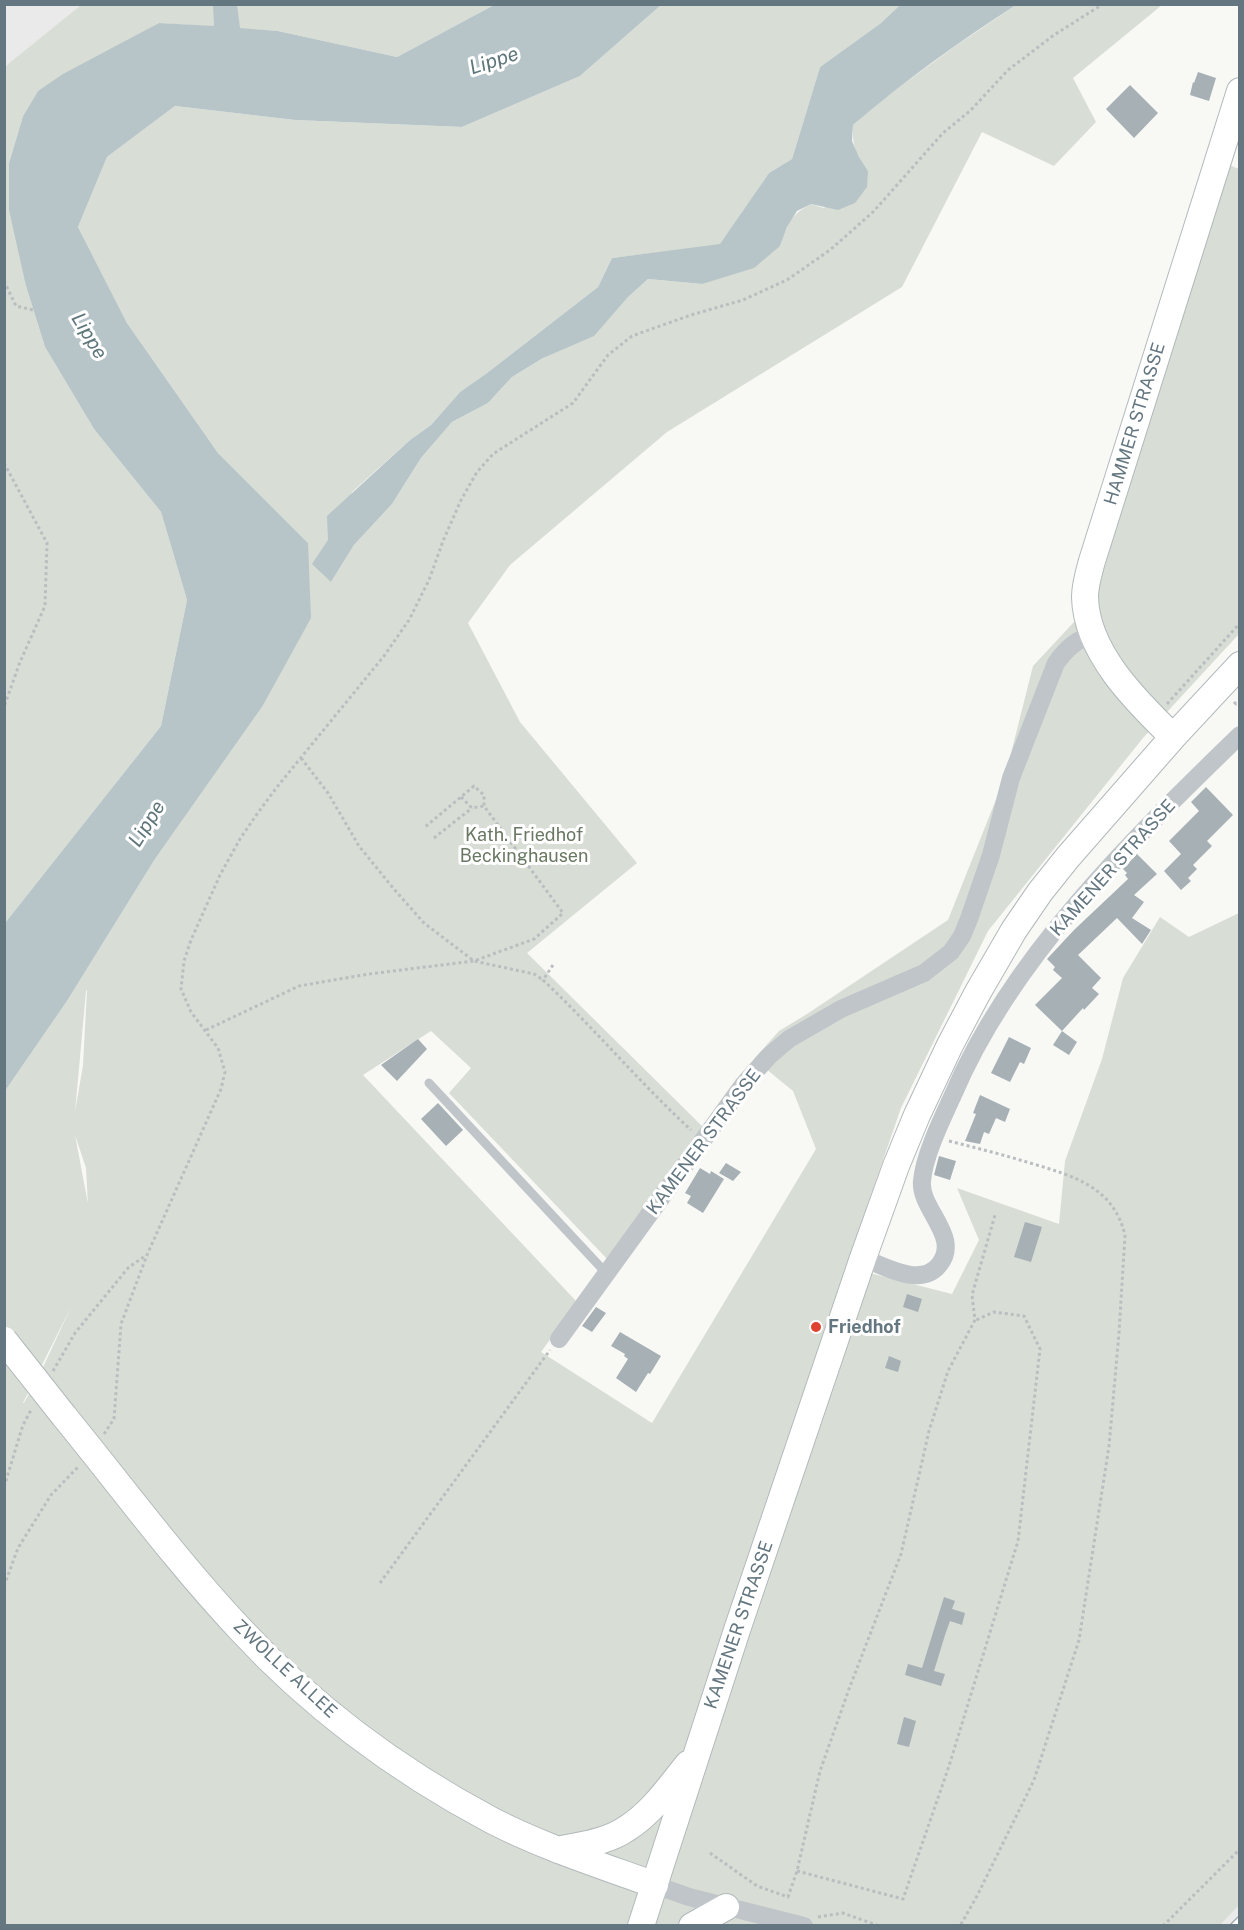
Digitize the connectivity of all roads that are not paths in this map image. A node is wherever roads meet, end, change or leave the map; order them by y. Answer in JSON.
{"nodes":[{"id":1,"x":1239,"y":91,"type":"edge"},
{"id":2,"x":1093,"y":634,"type":"junction"},
{"id":3,"x":1239,"y":665,"type":"edge"},
{"id":4,"x":1239,"y":735,"type":"edge"},
{"id":5,"x":1173,"y":737,"type":"junction"},
{"id":6,"x":429,"y":1083,"type":"dead end"},
{"id":7,"x":863,"y":1258,"type":"junction"},
{"id":8,"x":607,"y":1274,"type":"junction"},
{"id":9,"x":559,"y":1339,"type":"road end"},
{"id":10,"x":4,"y":1340,"type":"edge"},
{"id":11,"x":696,"y":1755,"type":"junction"},
{"id":12,"x":558,"y":1850,"type":"junction"},
{"id":13,"x":655,"y":1885,"type":"junction"},
{"id":14,"x":726,"y":1907,"type":"junction"},
{"id":15,"x":797,"y":1924,"type":"edge"},
{"id":16,"x":641,"y":1926,"type":"edge"},
{"id":17,"x":692,"y":1926,"type":"edge"}],
"edges":[{"from":1,"to":2,"type":"main road","name":"HAMMER STRASSE"},
{"from":2,"to":5,"type":"main road","name":"HAMMER STRASSE"},
{"from":2,"to":8,"type":"street","name":"KAMENER STRASSE"},
{"from":3,"to":5,"type":"main road","name":"KAMENER STRASSE"},
{"from":4,"to":7,"type":"street","name":"KAMENER STRASSE"},
{"from":5,"to":7,"type":"main road","name":"KAMENER STRASSE"},
{"from":6,"to":8,"type":"lane"},
{"from":7,"to":11,"type":"main road","name":"KAMENER STRASSE"},
{"from":8,"to":9,"type":"street","name":"KAMENER STRASSE"},
{"from":10,"to":12,"type":"main road","name":"ZWOLLE ALLEE","bridge":true},
{"from":11,"to":12,"type":"main road"},
{"from":11,"to":13,"type":"main road","name":"KAMENER STRASSE"},
{"from":12,"to":13,"type":"main road","name":"ZWOLLE ALLEE"},
{"from":13,"to":14,"type":"street"},
{"from":13,"to":16,"type":"main road","name":"KAMENER STRASSE"},
{"from":14,"to":15,"type":"street"},
{"from":14,"to":17,"type":"main road"}]}
